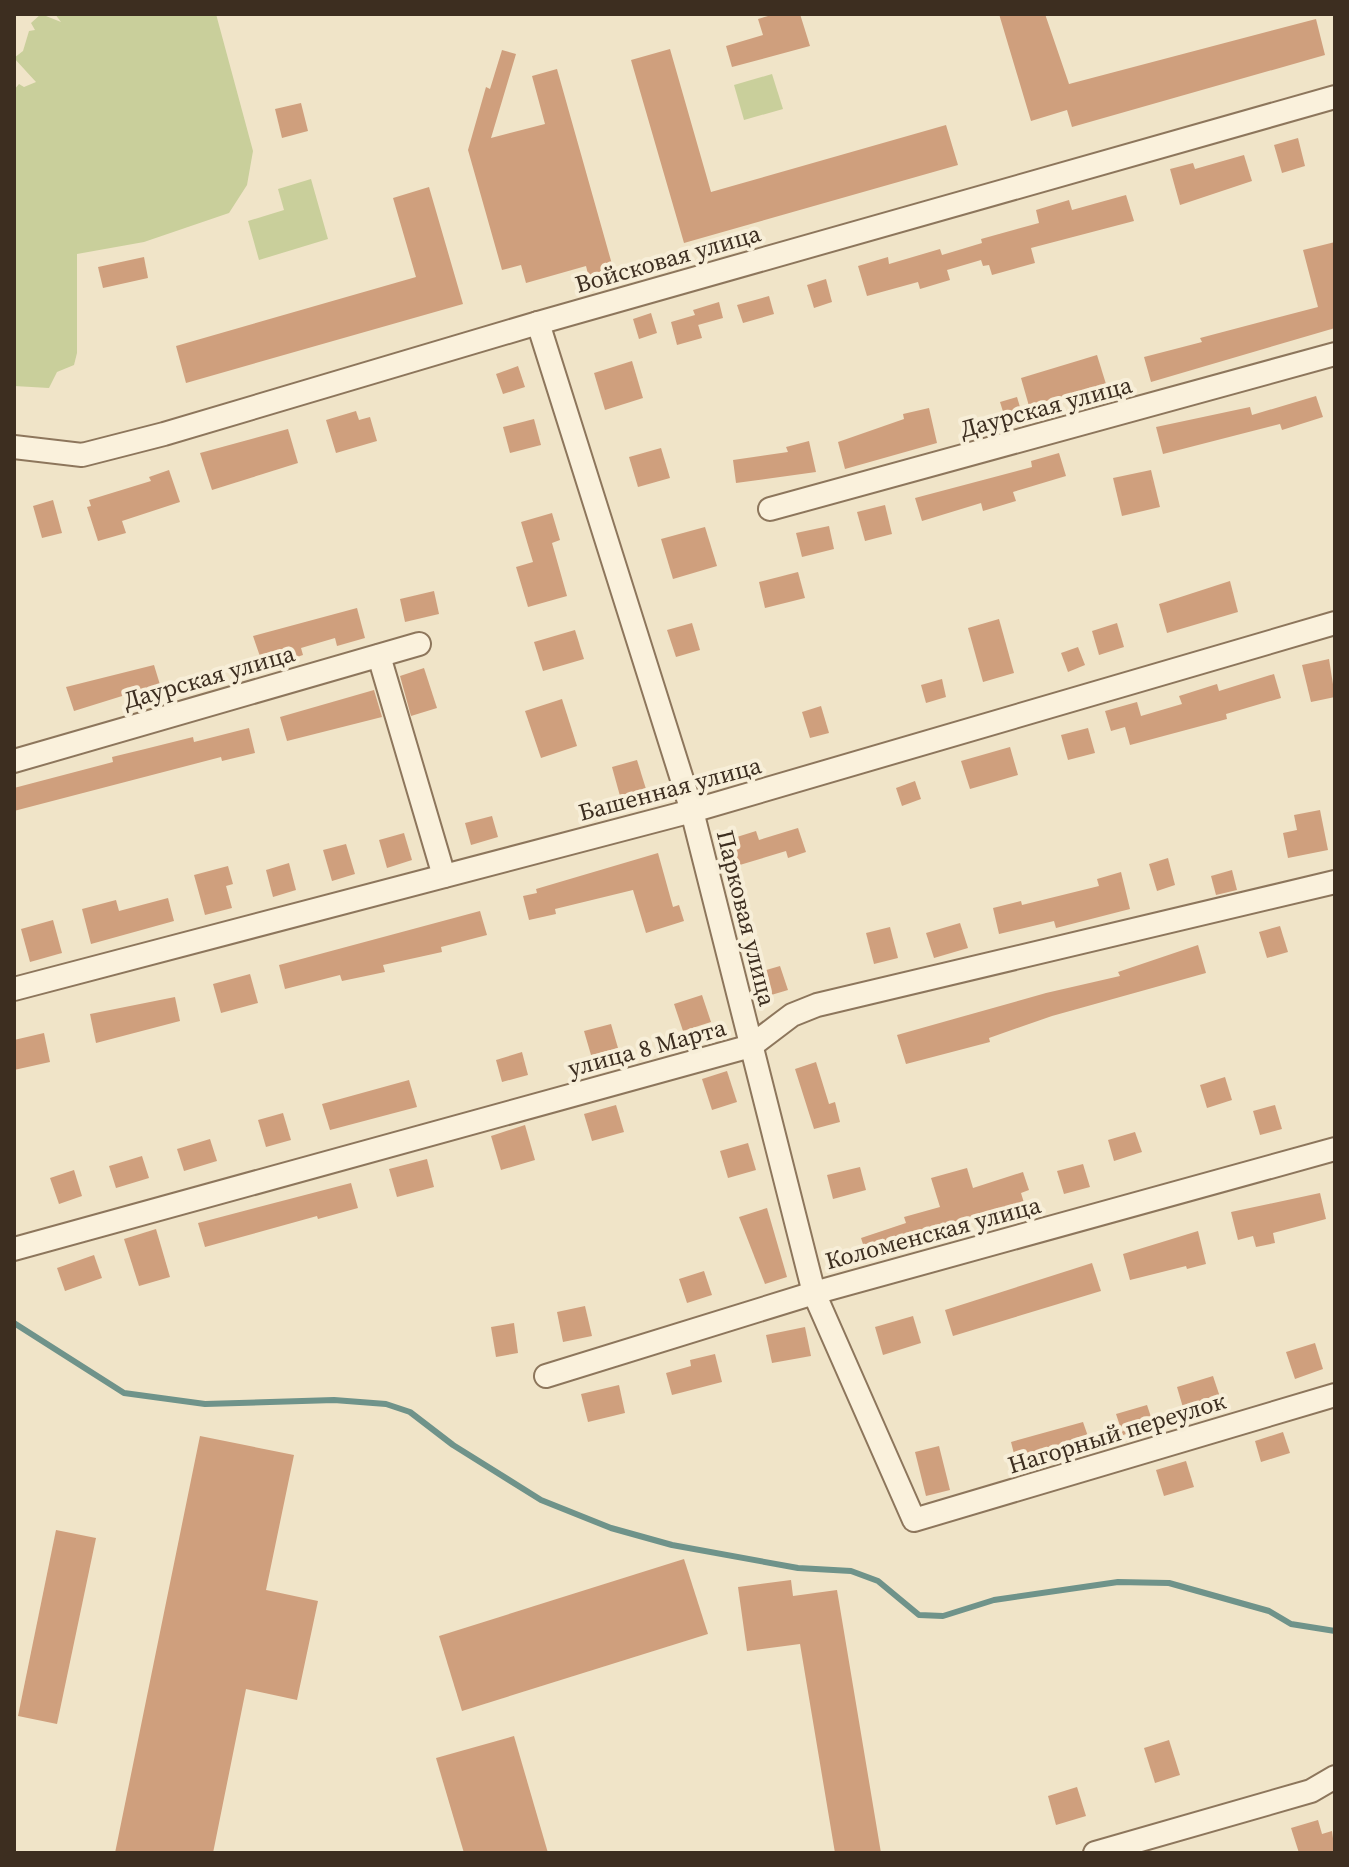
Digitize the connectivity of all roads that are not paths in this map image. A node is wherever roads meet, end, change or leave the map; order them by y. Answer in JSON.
{"nodes":[{"id":1,"x":1335,"y":97,"type":"edge"},
{"id":2,"x":538,"y":323,"type":"junction"},
{"id":3,"x":1335,"y":354,"type":"edge"},
{"id":4,"x":14,"y":447,"type":"edge"},
{"id":5,"x":770,"y":509,"type":"dead end"},
{"id":6,"x":1335,"y":623,"type":"edge"},
{"id":7,"x":419,"y":644,"type":"dead end"},
{"id":8,"x":379,"y":656,"type":"junction"},
{"id":9,"x":14,"y":761,"type":"edge"},
{"id":10,"x":692,"y":811,"type":"junction"},
{"id":11,"x":444,"y":876,"type":"junction"},
{"id":12,"x":1335,"y":882,"type":"edge"},
{"id":13,"x":14,"y":989,"type":"edge"},
{"id":14,"x":751,"y":1046,"type":"junction"},
{"id":15,"x":1335,"y":1149,"type":"edge"},
{"id":16,"x":14,"y":1249,"type":"edge"},
{"id":17,"x":814,"y":1293,"type":"junction"},
{"id":18,"x":546,"y":1376,"type":"dead end"},
{"id":19,"x":1335,"y":1395,"type":"edge"},
{"id":20,"x":914,"y":1520,"type":"joint"},
{"id":21,"x":1335,"y":1777,"type":"edge"},
{"id":22,"x":1095,"y":1853,"type":"edge"}],
"edges":[{"from":1,"to":2,"type":"street","name":"Войсковая улица"},
{"from":2,"to":4,"type":"street","name":"Войсковая улица"},
{"from":2,"to":10,"type":"street","name":"Парковая улица"},
{"from":3,"to":5,"type":"street","name":"Даурская улица"},
{"from":6,"to":10,"type":"street","name":"Башенная улица"},
{"from":7,"to":8,"type":"street","name":"Даурская улица"},
{"from":8,"to":9,"type":"street","name":"Даурская улица"},
{"from":8,"to":11,"type":"street"},
{"from":10,"to":11,"type":"street","name":"Башенная улица"},
{"from":10,"to":14,"type":"street","name":"Парковая улица"},
{"from":11,"to":13,"type":"street","name":"Башенная улица"},
{"from":12,"to":14,"type":"street","name":"улица 8 Марта"},
{"from":14,"to":16,"type":"street","name":"улица 8 Марта"},
{"from":14,"to":17,"type":"street","name":"Парковая улица"},
{"from":15,"to":17,"type":"street","name":"Коломенская улица"},
{"from":17,"to":18,"type":"street","name":"Коломенская улица"},
{"from":17,"to":20,"type":"street","name":"Парковая улица"},
{"from":19,"to":20,"type":"street","name":"Нагорный переулок"},
{"from":21,"to":22,"type":"street"}]}
